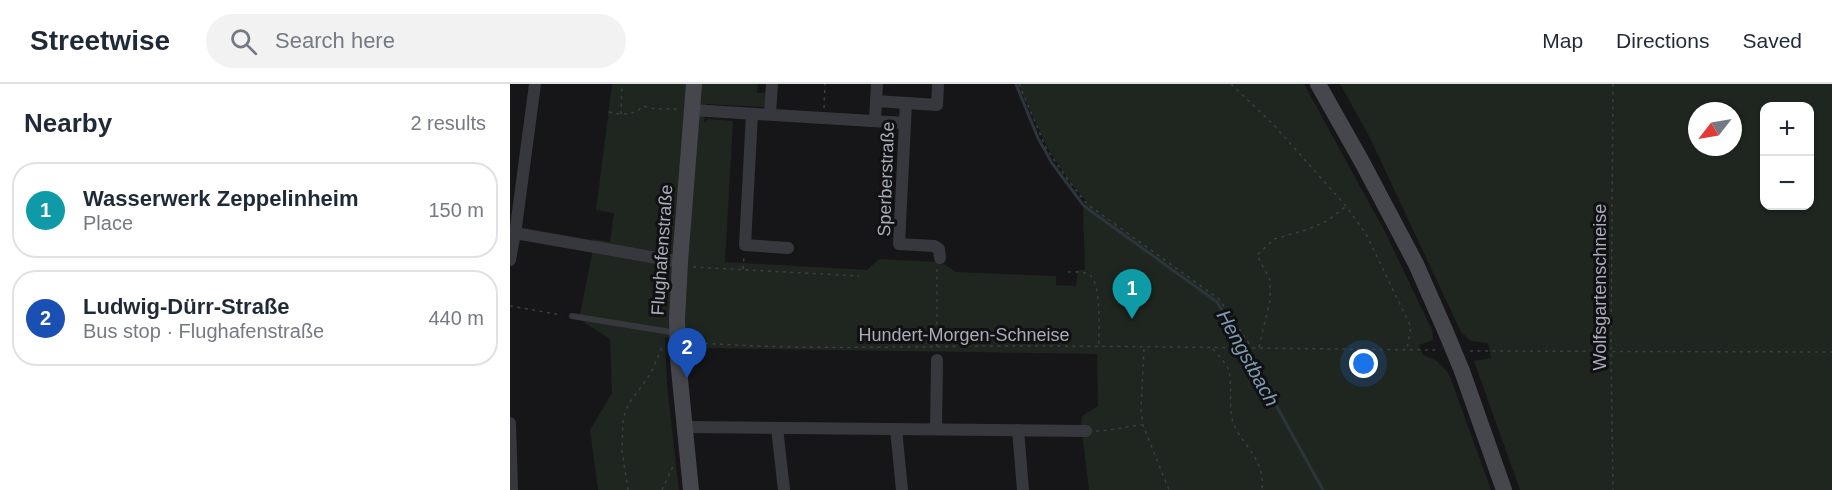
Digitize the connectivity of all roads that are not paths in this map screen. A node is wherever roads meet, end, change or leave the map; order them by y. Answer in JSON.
{"nodes":[{"id":1,"x":535,"y":84,"type":"edge"},
{"id":2,"x":694,"y":84,"type":"edge"},
{"id":3,"x":772,"y":84,"type":"edge"},
{"id":4,"x":877,"y":84,"type":"edge"},
{"id":5,"x":938,"y":84,"type":"edge"},
{"id":6,"x":1317,"y":84,"type":"edge"},
{"id":7,"x":876,"y":101,"type":"junction"},
{"id":8,"x":906,"y":104,"type":"junction"},
{"id":9,"x":686,"y":109,"type":"junction"},
{"id":10,"x":752,"y":114,"type":"junction"},
{"id":11,"x":770,"y":114,"type":"junction"},
{"id":12,"x":875,"y":120,"type":"junction"},
{"id":13,"x":905,"y":123,"type":"junction"},
{"id":14,"x":514,"y":229,"type":"edge"},
{"id":15,"x":788,"y":248,"type":"dead end"},
{"id":16,"x":940,"y":258,"type":"road end"},
{"id":17,"x":510,"y":260,"type":"edge"},
{"id":18,"x":685,"y":264,"type":"junction"},
{"id":19,"x":572,"y":316,"type":"road end"},
{"id":20,"x":674,"y":337,"type":"junction"},
{"id":21,"x":937,"y":354,"type":"road end"},
{"id":22,"x":510,"y":423,"type":"edge"},
{"id":23,"x":684,"y":427,"type":"junction"},
{"id":24,"x":777,"y":428,"type":"junction"},
{"id":25,"x":896,"y":429,"type":"junction"},
{"id":26,"x":936,"y":429,"type":"junction"},
{"id":27,"x":1018,"y":430,"type":"junction"},
{"id":28,"x":1086,"y":431,"type":"road end"},
{"id":29,"x":512,"y":490,"type":"edge"},
{"id":30,"x":691,"y":490,"type":"edge"},
{"id":31,"x":784,"y":490,"type":"edge"},
{"id":32,"x":902,"y":490,"type":"edge"},
{"id":33,"x":1023,"y":490,"type":"edge"},
{"id":34,"x":1504,"y":490,"type":"edge"}],
"edges":[{"from":1,"to":14,"type":"street"},
{"from":2,"to":9,"type":"main road","name":"Flughafenstraße"},
{"from":3,"to":11,"type":"street"},
{"from":4,"to":7,"type":"street"},
{"from":5,"to":8,"type":"street"},
{"from":6,"to":34,"type":"main road","bridge":true},
{"from":7,"to":8,"type":"street"},
{"from":7,"to":12,"type":"street"},
{"from":8,"to":13,"type":"street","name":"Sperberstraße"},
{"from":9,"to":10,"type":"street"},
{"from":9,"to":18,"type":"main road","name":"Flughafenstraße"},
{"from":10,"to":11,"type":"street"},
{"from":10,"to":15,"type":"street"},
{"from":11,"to":12,"type":"street"},
{"from":12,"to":13,"type":"street"},
{"from":13,"to":16,"type":"street","name":"Sperberstraße"},
{"from":14,"to":17,"type":"street"},
{"from":14,"to":18,"type":"street"},
{"from":18,"to":20,"type":"main road","name":"Flughafenstraße"},
{"from":19,"to":20,"type":"lane"},
{"from":20,"to":23,"type":"main road","name":"Flughafenstraße"},
{"from":21,"to":26,"type":"street"},
{"from":22,"to":29,"type":"street"},
{"from":23,"to":24,"type":"street"},
{"from":23,"to":30,"type":"main road","name":"Flughafenstraße"},
{"from":24,"to":25,"type":"street"},
{"from":24,"to":31,"type":"street"},
{"from":25,"to":26,"type":"street"},
{"from":25,"to":32,"type":"street"},
{"from":26,"to":27,"type":"street"},
{"from":27,"to":28,"type":"street"},
{"from":27,"to":33,"type":"street"}]}
